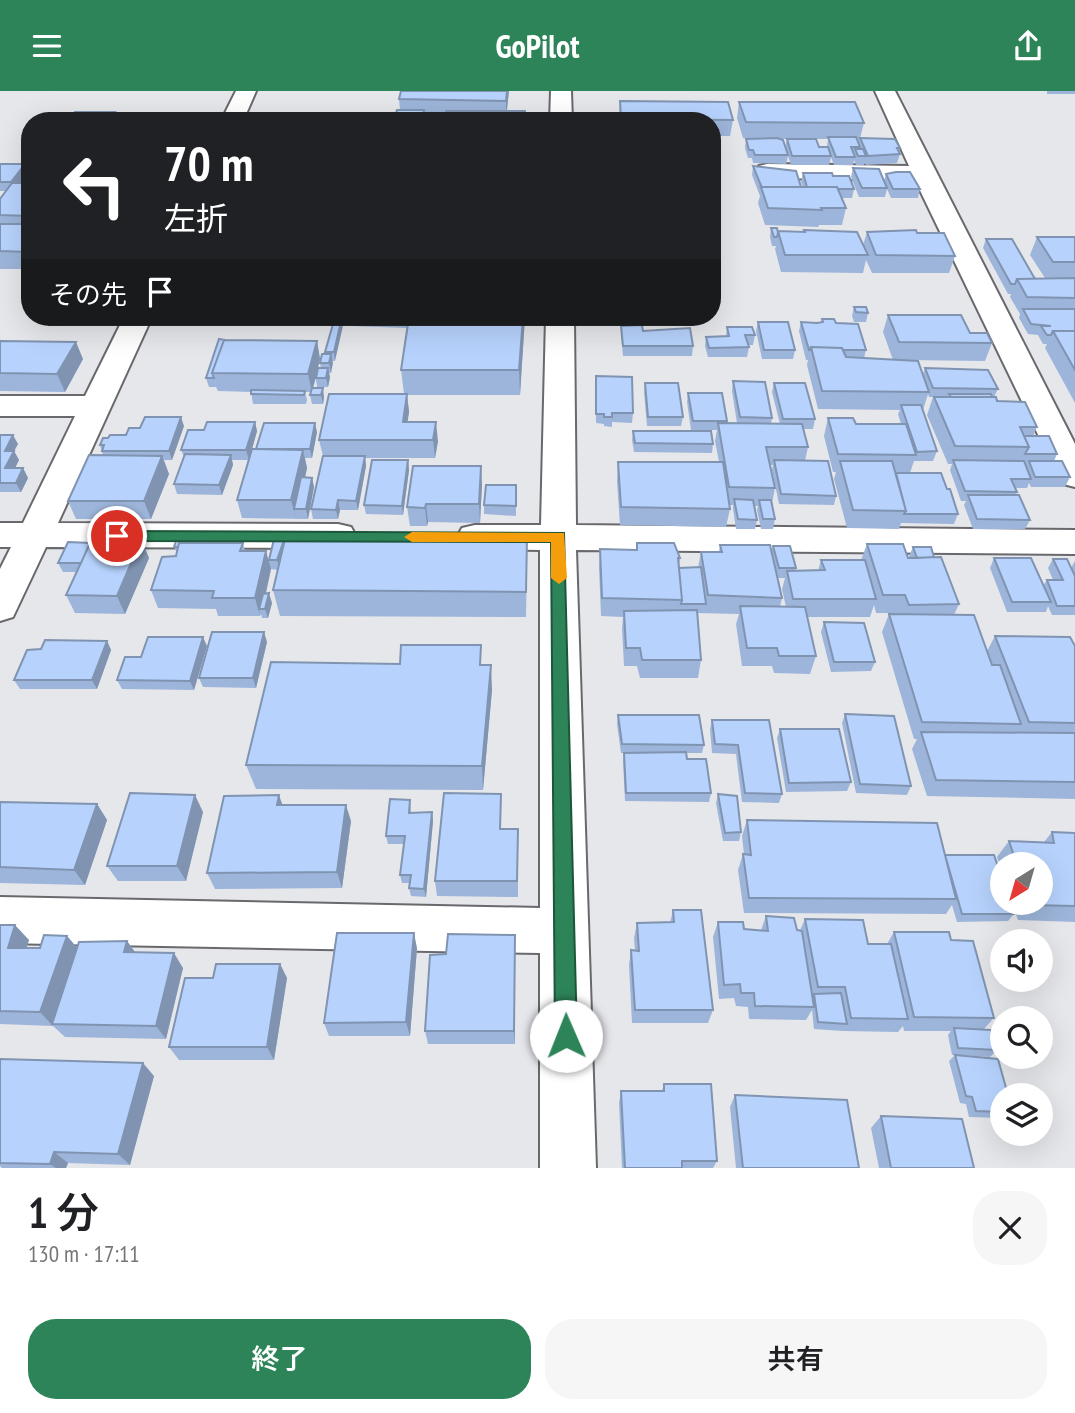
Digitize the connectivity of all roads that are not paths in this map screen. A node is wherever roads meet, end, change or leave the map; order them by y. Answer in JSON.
{"nodes":[{"id":1,"x":246,"y":91,"type":"edge"},
{"id":2,"x":561,"y":91,"type":"edge"},
{"id":3,"x":885,"y":91,"type":"edge"},
{"id":4,"x":236,"y":112,"type":"edge"},
{"id":5,"x":561,"y":112,"type":"edge"},
{"id":6,"x":766,"y":171,"type":"edge"},
{"id":7,"x":924,"y":173,"type":"junction"},
{"id":8,"x":134,"y":326,"type":"edge"},
{"id":9,"x":560,"y":326,"type":"edge"},
{"id":10,"x":0,"y":406,"type":"edge"},
{"id":11,"x":96,"y":406,"type":"junction"},
{"id":12,"x":1075,"y":476,"type":"edge"},
{"id":13,"x":17,"y":535,"type":"edge"},
{"id":14,"x":365,"y":537,"type":"edge"},
{"id":15,"x":448,"y":537,"type":"edge"},
{"id":16,"x":558,"y":537,"type":"junction"},
{"id":17,"x":1075,"y":542,"type":"edge"},
{"id":18,"x":0,"y":607,"type":"edge"},
{"id":19,"x":0,"y":921,"type":"edge"},
{"id":20,"x":564,"y":931,"type":"junction"},
{"id":21,"x":568,"y":1168,"type":"edge"}],
"edges":[{"from":1,"to":4,"type":"street"},
{"from":2,"to":5,"type":"street"},
{"from":3,"to":7,"type":"street"},
{"from":6,"to":7,"type":"street"},
{"from":7,"to":12,"type":"street"},
{"from":8,"to":11,"type":"street"},
{"from":9,"to":16,"type":"street"},
{"from":10,"to":11,"type":"street"},
{"from":11,"to":13,"type":"street"},
{"from":13,"to":14,"type":"street"},
{"from":13,"to":18,"type":"street"},
{"from":15,"to":16,"type":"street"},
{"from":16,"to":17,"type":"street"},
{"from":16,"to":20,"type":"street"},
{"from":19,"to":20,"type":"street"},
{"from":20,"to":21,"type":"street"}]}
